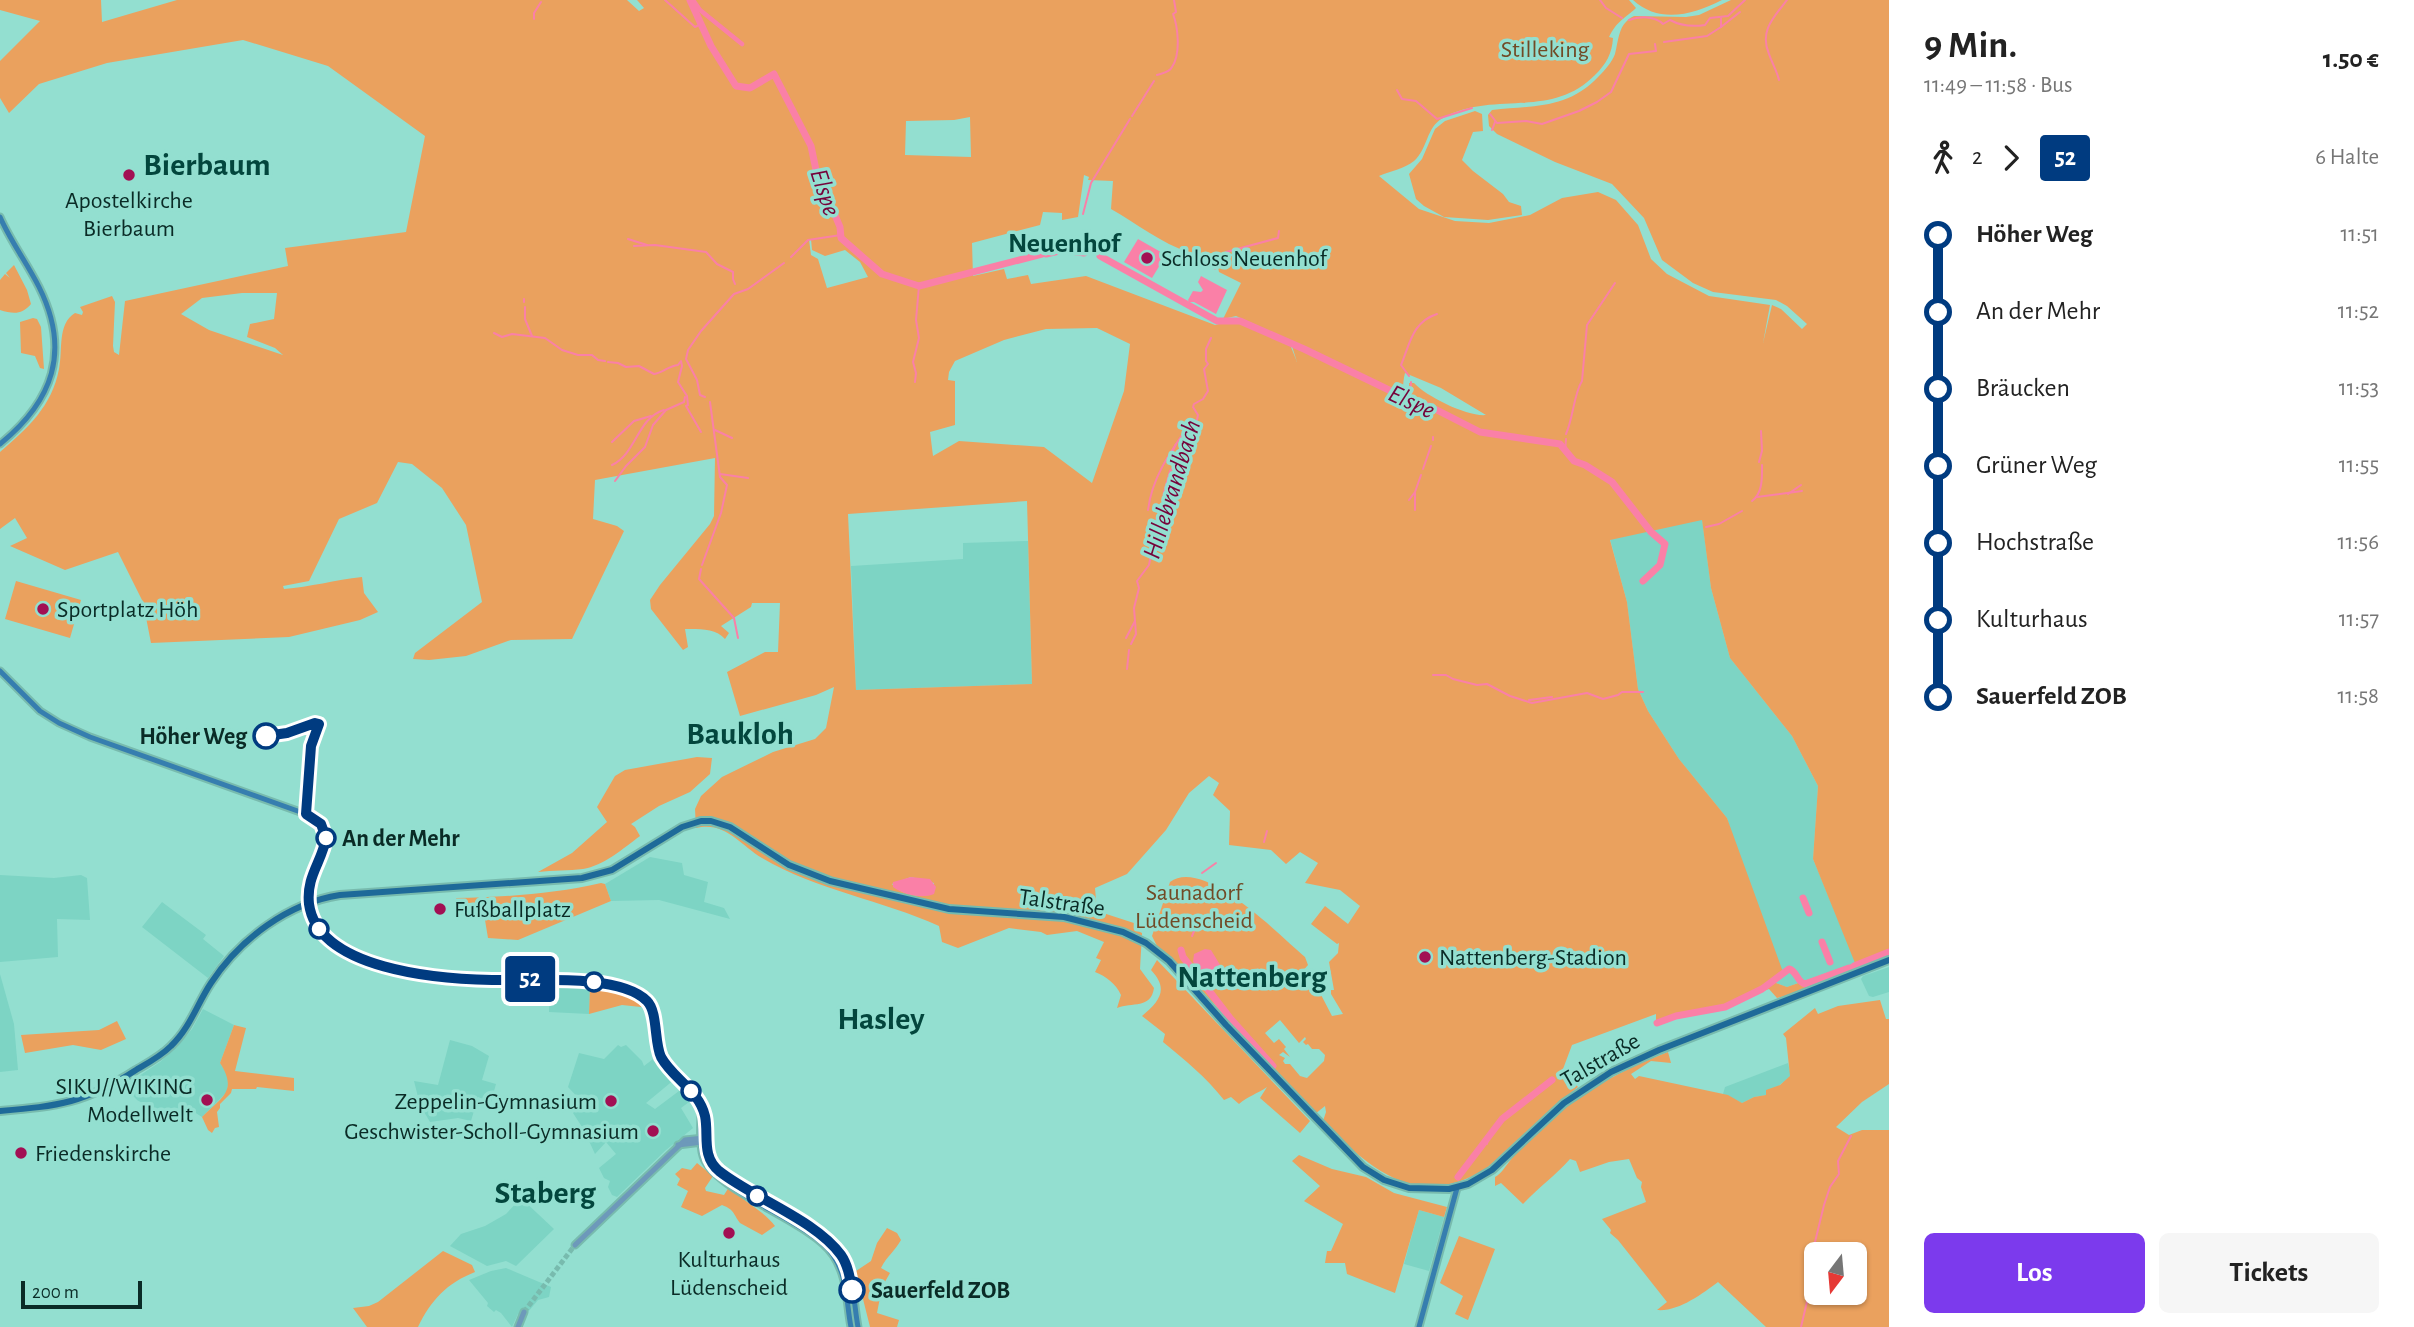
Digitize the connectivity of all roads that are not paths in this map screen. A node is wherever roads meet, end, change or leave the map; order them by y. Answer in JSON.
{"nodes":[{"id":1,"x":0,"y":217,"type":"edge"},
{"id":2,"x":0,"y":444,"type":"edge"},
{"id":3,"x":0,"y":671,"type":"edge"},
{"id":4,"x":309,"y":903,"type":"junction"},
{"id":5,"x":1889,"y":960,"type":"edge"},
{"id":6,"x":0,"y":1111,"type":"edge"},
{"id":7,"x":703,"y":1140,"type":"junction"},
{"id":8,"x":678,"y":1146,"type":"junction"},
{"id":9,"x":686,"y":1146,"type":"junction"},
{"id":10,"x":702,"y":1153,"type":"junction"},
{"id":11,"x":1457,"y":1188,"type":"junction"},
{"id":12,"x":575,"y":1245,"type":"tunnel mouth"},
{"id":13,"x":524,"y":1312,"type":"tunnel mouth"},
{"id":14,"x":518,"y":1326,"type":"edge"},
{"id":15,"x":851,"y":1327,"type":"edge"},
{"id":16,"x":858,"y":1327,"type":"edge"},
{"id":17,"x":1419,"y":1327,"type":"edge"}],
"edges":[{"from":1,"to":2,"type":"main road"},
{"from":3,"to":4,"type":"main road"},
{"from":4,"to":6,"type":"main road","name":"Talstraße"},
{"from":4,"to":7,"type":"main road"},
{"from":4,"to":11,"type":"main road","name":"Talstraße"},
{"from":5,"to":11,"type":"main road","name":"Talstraße"},
{"from":7,"to":8,"type":"street"},
{"from":7,"to":9,"type":"street"},
{"from":7,"to":10,"type":"main road"},
{"from":7,"to":16,"type":"main road"},
{"from":8,"to":9,"type":"street"},
{"from":8,"to":12,"type":"street"},
{"from":9,"to":10,"type":"street"},
{"from":10,"to":15,"type":"main road"},
{"from":11,"to":17,"type":"main road"},
{"from":13,"to":14,"type":"street"}]}
